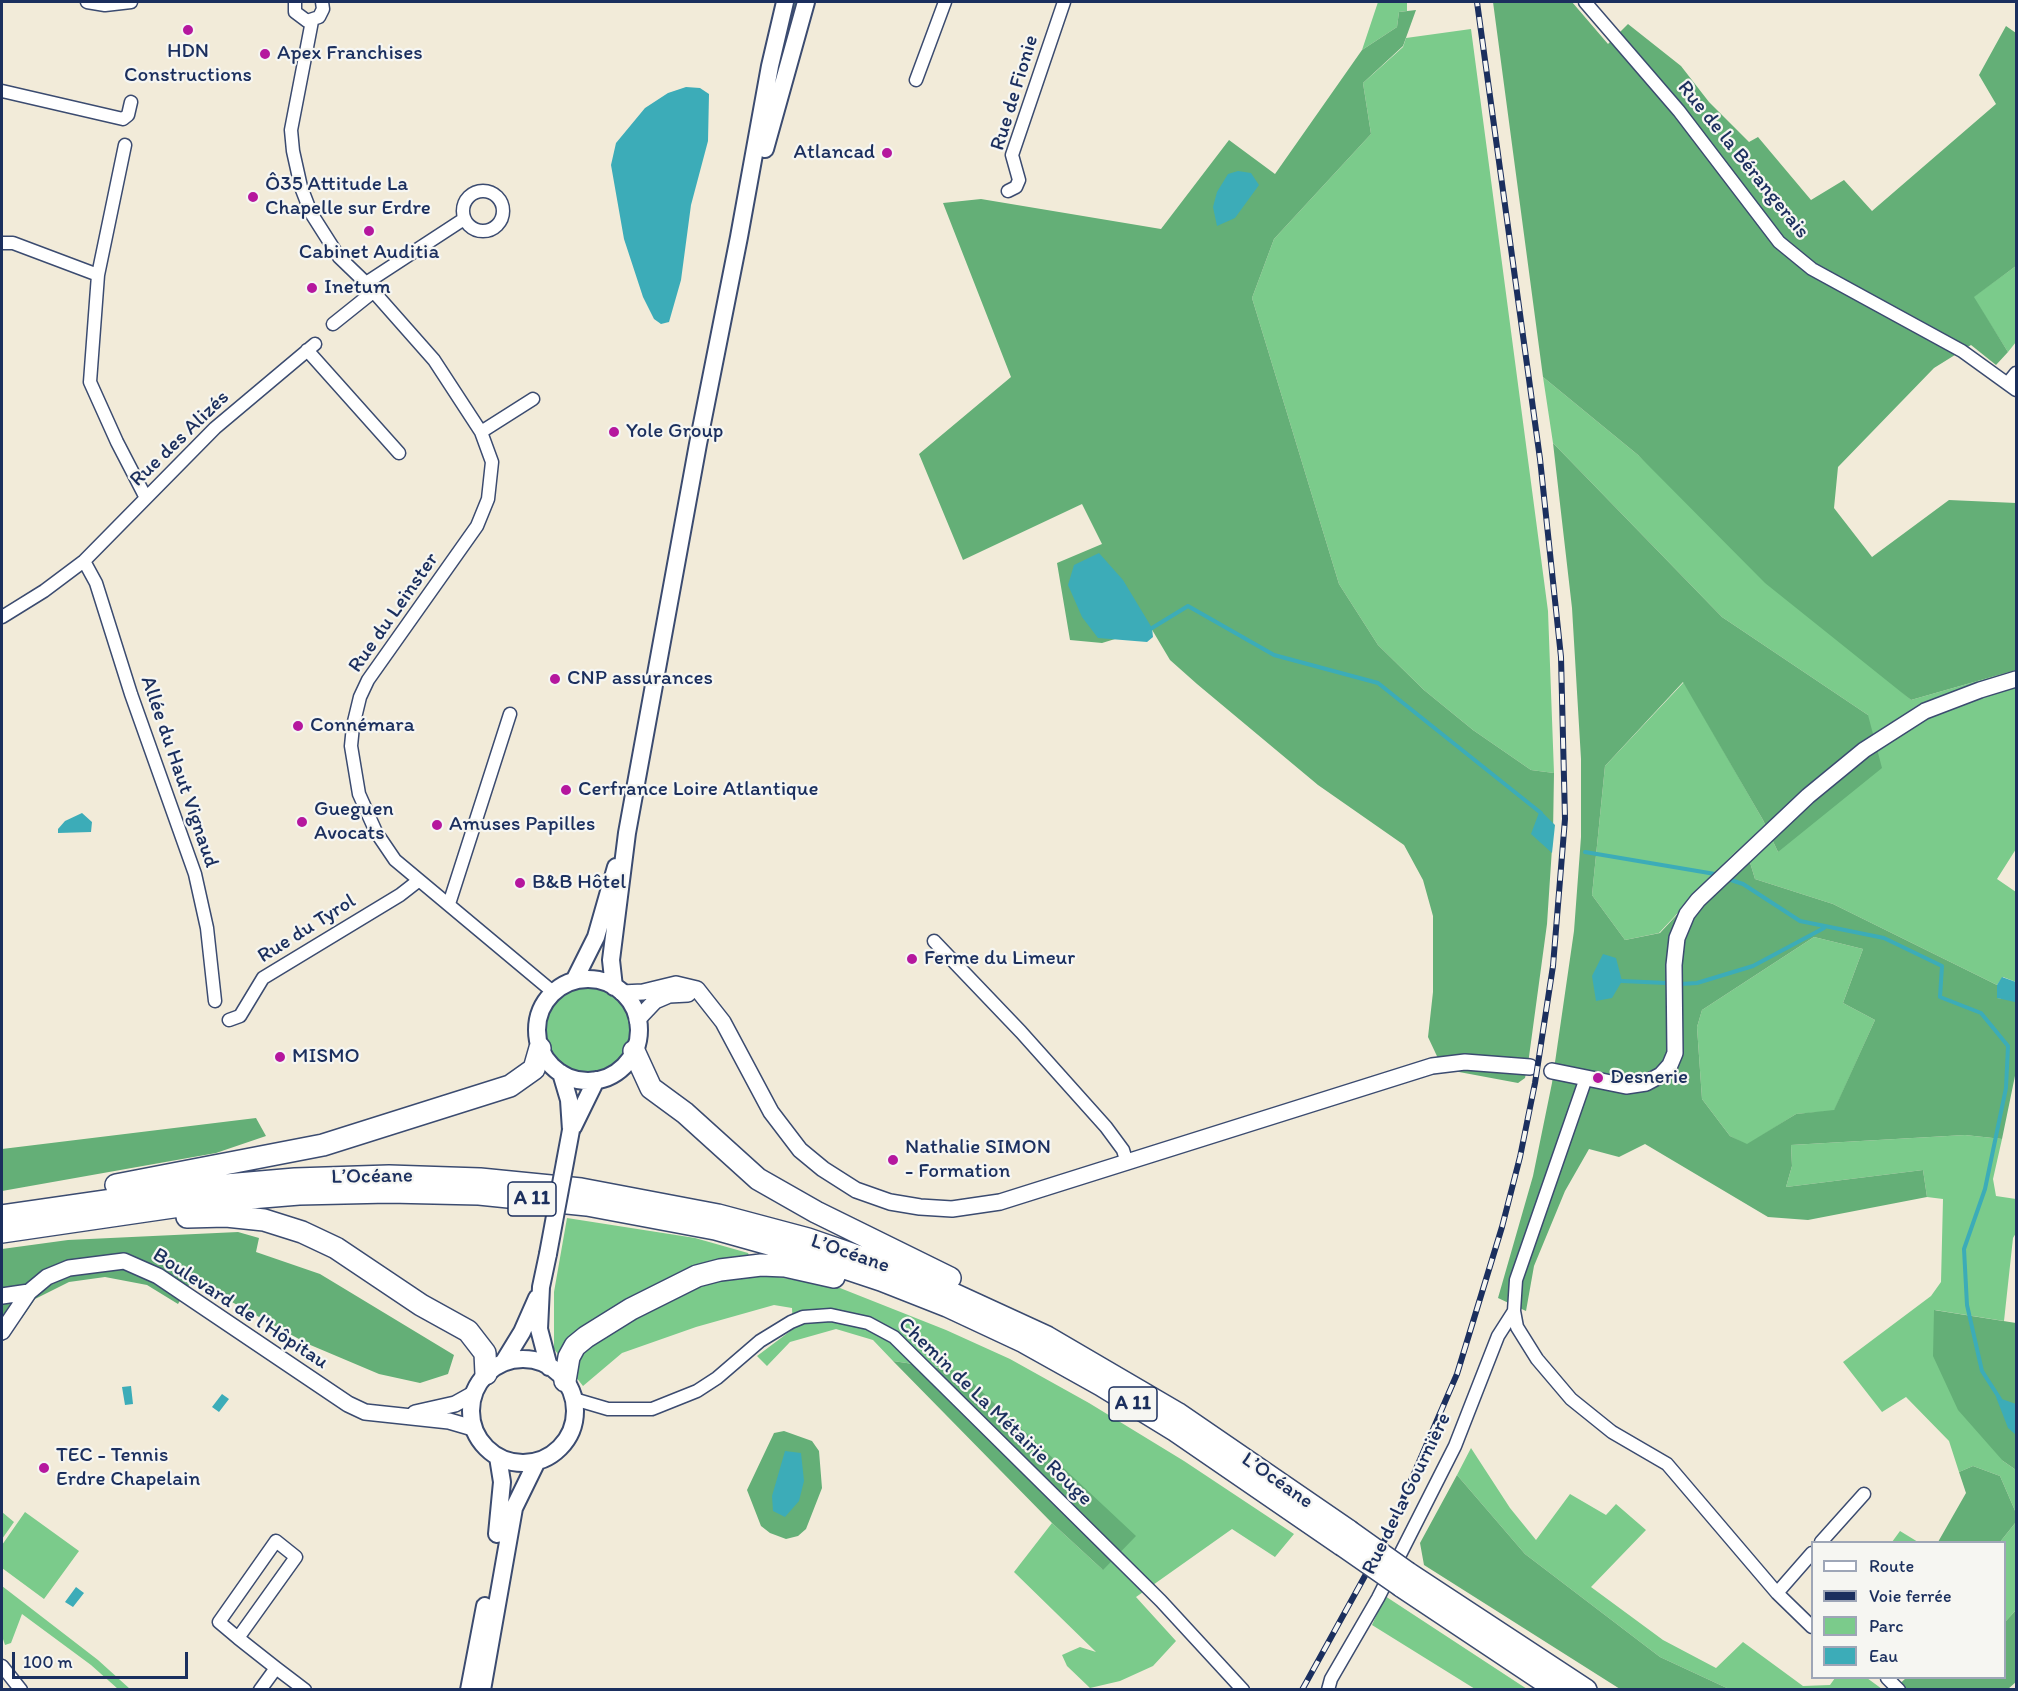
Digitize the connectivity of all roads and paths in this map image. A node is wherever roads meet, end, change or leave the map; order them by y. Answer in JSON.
{"nodes":[{"id":1,"x":87,"y":2,"type":"edge"},
{"id":2,"x":131,"y":2,"type":"edge"},
{"id":3,"x":293,"y":2,"type":"edge"},
{"id":4,"x":322,"y":2,"type":"edge"},
{"id":5,"x":785,"y":2,"type":"edge"},
{"id":6,"x":806,"y":2,"type":"edge"},
{"id":7,"x":945,"y":2,"type":"edge"},
{"id":8,"x":1064,"y":2,"type":"edge"},
{"id":9,"x":1585,"y":2,"type":"edge"},
{"id":10,"x":312,"y":21,"type":"junction"},
{"id":11,"x":916,"y":81,"type":"dead end"},
{"id":12,"x":2,"y":91,"type":"edge"},
{"id":13,"x":131,"y":102,"type":"dead end"},
{"id":14,"x":125,"y":145,"type":"dead end"},
{"id":15,"x":1008,"y":191,"type":"dead end"},
{"id":16,"x":464,"y":219,"type":"dead end"},
{"id":17,"x":739,"y":237,"type":"junction"},
{"id":18,"x":2,"y":243,"type":"edge"},
{"id":19,"x":98,"y":275,"type":"junction"},
{"id":20,"x":370,"y":287,"type":"junction"},
{"id":21,"x":333,"y":324,"type":"dead end"},
{"id":22,"x":2014,"y":382,"type":"edge"},
{"id":23,"x":533,"y":399,"type":"dead end"},
{"id":24,"x":481,"y":432,"type":"junction"},
{"id":25,"x":399,"y":453,"type":"dead end"},
{"id":26,"x":146,"y":498,"type":"junction"},
{"id":27,"x":84,"y":561,"type":"junction"},
{"id":28,"x":2,"y":617,"type":"edge"},
{"id":29,"x":2016,"y":679,"type":"edge"},
{"id":30,"x":510,"y":714,"type":"dead end"},
{"id":31,"x":627,"y":833,"type":"junction"},
{"id":32,"x":418,"y":881,"type":"junction"},
{"id":33,"x":449,"y":904,"type":"junction"},
{"id":34,"x":934,"y":940,"type":"dead end"},
{"id":35,"x":574,"y":981,"type":"junction"},
{"id":36,"x":618,"y":990,"type":"junction"},
{"id":37,"x":553,"y":992,"type":"junction"},
{"id":38,"x":215,"y":1001,"type":"dead end"},
{"id":39,"x":710,"y":1004,"type":"junction"},
{"id":40,"x":229,"y":1020,"type":"dead end"},
{"id":41,"x":637,"y":1020,"type":"junction"},
{"id":42,"x":540,"y":1048,"type":"junction"},
{"id":43,"x":634,"y":1051,"type":"junction"},
{"id":44,"x":1530,"y":1067,"type":"dead end"},
{"id":45,"x":1552,"y":1071,"type":"dead end"},
{"id":46,"x":561,"y":1073,"type":"junction"},
{"id":47,"x":1586,"y":1078,"type":"junction"},
{"id":48,"x":596,"y":1080,"type":"junction"},
{"id":49,"x":571,"y":1130,"type":"junction"},
{"id":50,"x":1127,"y":1163,"type":"junction"},
{"id":51,"x":27,"y":1211,"type":"junction"},
{"id":52,"x":104,"y":1215,"type":"junction"},
{"id":53,"x":2,"y":1216,"type":"edge"},
{"id":54,"x":2,"y":1232,"type":"edge"},
{"id":55,"x":541,"y":1287,"type":"junction"},
{"id":56,"x":29,"y":1292,"type":"junction"},
{"id":57,"x":2,"y":1296,"type":"edge"},
{"id":58,"x":947,"y":1306,"type":"junction"},
{"id":59,"x":2,"y":1309,"type":"edge"},
{"id":60,"x":19,"y":1309,"type":"junction"},
{"id":61,"x":1514,"y":1311,"type":"junction"},
{"id":62,"x":2,"y":1332,"type":"edge"},
{"id":63,"x":1047,"y":1337,"type":"junction"},
{"id":64,"x":494,"y":1369,"type":"junction"},
{"id":65,"x":563,"y":1382,"type":"junction"},
{"id":66,"x":473,"y":1394,"type":"junction"},
{"id":67,"x":394,"y":1417,"type":"junction"},
{"id":68,"x":473,"y":1428,"type":"junction"},
{"id":69,"x":498,"y":1457,"type":"junction"},
{"id":70,"x":537,"y":1461,"type":"junction"},
{"id":71,"x":1864,"y":1494,"type":"dead end"},
{"id":72,"x":1346,"y":1538,"type":"junction"},
{"id":73,"x":1822,"y":1541,"type":"edge"},
{"id":74,"x":1811,"y":1553,"type":"edge"},
{"id":75,"x":1405,"y":1579,"type":"junction"},
{"id":76,"x":1777,"y":1593,"type":"junction"},
{"id":77,"x":1811,"y":1626,"type":"edge"},
{"id":78,"x":238,"y":1638,"type":"junction"},
{"id":79,"x":2,"y":1666,"type":"edge"},
{"id":80,"x":276,"y":1668,"type":"junction"},
{"id":81,"x":290,"y":1685,"type":"edge"},
{"id":82,"x":21,"y":1689,"type":"edge"},
{"id":83,"x":260,"y":1689,"type":"edge"},
{"id":84,"x":305,"y":1689,"type":"edge"},
{"id":85,"x":469,"y":1689,"type":"edge"},
{"id":86,"x":482,"y":1689,"type":"edge"},
{"id":87,"x":1243,"y":1689,"type":"edge"},
{"id":88,"x":1328,"y":1689,"type":"edge"},
{"id":89,"x":1557,"y":1689,"type":"edge"},
{"id":90,"x":1586,"y":1689,"type":"edge"}],
"edges":[{"from":1,"to":2,"type":"street"},
{"from":3,"to":10,"type":"street"},
{"from":4,"to":10,"type":"street","name":"Rue du Leinster"},
{"from":5,"to":17,"type":"main road"},
{"from":6,"to":17,"type":"main road"},
{"from":7,"to":11,"type":"street"},
{"from":8,"to":15,"type":"street","name":"Rue de Fionie"},
{"from":9,"to":22,"type":"street","name":"Rue de la Bérangerais"},
{"from":10,"to":20,"type":"street","name":"Rue du Leinster"},
{"from":12,"to":13,"type":"street"},
{"from":14,"to":19,"type":"street"},
{"from":16,"to":20,"type":"street"},
{"from":17,"to":31,"type":"main road"},
{"from":18,"to":19,"type":"street"},
{"from":19,"to":26,"type":"street"},
{"from":20,"to":21,"type":"street"},
{"from":20,"to":24,"type":"street","name":"Rue du Leinster"},
{"from":23,"to":24,"type":"street"},
{"from":24,"to":32,"type":"street","name":"Rue du Leinster"},
{"from":25,"to":26,"type":"street","name":"Rue des Alizés"},
{"from":26,"to":27,"type":"street","name":"Rue des Alizés"},
{"from":27,"to":28,"type":"street","name":"Rue des Alizés"},
{"from":27,"to":38,"type":"street","name":"Allée du Haut Vignaud"},
{"from":29,"to":47,"type":"street"},
{"from":30,"to":33,"type":"street"},
{"from":31,"to":35,"type":"main road"},
{"from":31,"to":36,"type":"main road"},
{"from":32,"to":33,"type":"street","name":"Rue du Leinster"},
{"from":32,"to":40,"type":"street","name":"Rue du Tyrol"},
{"from":33,"to":37,"type":"street","name":"Rue du Leinster"},
{"from":34,"to":50,"type":"street"},
{"from":35,"to":36,"type":"main road"},
{"from":35,"to":37,"type":"main road"},
{"from":36,"to":39,"type":"street"},
{"from":36,"to":41,"type":"main road"},
{"from":37,"to":42,"type":"main road"},
{"from":39,"to":41,"type":"street"},
{"from":39,"to":50,"type":"street"},
{"from":41,"to":43,"type":"main road"},
{"from":42,"to":46,"type":"main road"},
{"from":42,"to":51,"type":"highway"},
{"from":43,"to":48,"type":"main road"},
{"from":43,"to":63,"type":"highway"},
{"from":44,"to":50,"type":"street"},
{"from":45,"to":47,"type":"street"},
{"from":46,"to":48,"type":"main road"},
{"from":46,"to":49,"type":"main road"},
{"from":47,"to":61,"type":"street"},
{"from":48,"to":49,"type":"main road"},
{"from":49,"to":55,"type":"main road","bridge":true},
{"from":51,"to":53,"type":"highway","name":"L’Océane","number":"A 11"},
{"from":51,"to":63,"type":"highway","name":"L’Océane","number":"A 11"},
{"from":52,"to":54,"type":"highway","name":"L’Océane","number":"A 11"},
{"from":52,"to":58,"type":"highway","name":"L’Océane","number":"A 11"},
{"from":52,"to":64,"type":"highway"},
{"from":55,"to":64,"type":"main road"},
{"from":55,"to":65,"type":"main road"},
{"from":56,"to":57,"type":"street","name":"Boulevard de l'Hôpitau"},
{"from":56,"to":60,"type":"street","name":"Boulevard de l'Hôpitau"},
{"from":56,"to":67,"type":"street","name":"Boulevard de l'Hôpitau"},
{"from":58,"to":65,"type":"highway"},
{"from":58,"to":72,"type":"highway","name":"L’Océane","number":"A 11"},
{"from":59,"to":60,"type":"street"},
{"from":60,"to":62,"type":"street","name":"Boulevard de l'Hôpitau"},
{"from":61,"to":76,"type":"street"},
{"from":61,"to":88,"type":"street","name":"Rue de la Gournière"},
{"from":63,"to":72,"type":"highway","name":"L’Océane","number":"A 11"},
{"from":64,"to":65,"type":"main road"},
{"from":64,"to":66,"type":"main road"},
{"from":65,"to":70,"type":"main road"},
{"from":65,"to":87,"type":"street","name":"Chemin de La Métairie Rouge"},
{"from":66,"to":67,"type":"street","name":"Boulevard de l'Hôpitau"},
{"from":66,"to":68,"type":"main road"},
{"from":67,"to":68,"type":"street","name":"Boulevard de l'Hôpitau"},
{"from":68,"to":69,"type":"main road"},
{"from":69,"to":70,"type":"main road"},
{"from":69,"to":85,"type":"main road"},
{"from":70,"to":86,"type":"main road"},
{"from":71,"to":73,"type":"street"},
{"from":72,"to":75,"type":"highway","name":"L’Océane","number":"A 11","bridge":true},
{"from":74,"to":76,"type":"street"},
{"from":75,"to":89,"type":"highway","name":"L’Océane","number":"A 11"},
{"from":75,"to":90,"type":"highway","name":"L’Océane","number":"A 11"},
{"from":76,"to":77,"type":"street"},
{"from":78,"to":78,"type":"street"},
{"from":78,"to":80,"type":"street"},
{"from":79,"to":82,"type":"street"},
{"from":80,"to":81,"type":"street"},
{"from":80,"to":83,"type":"street"},
{"from":81,"to":84,"type":"street"}]}
